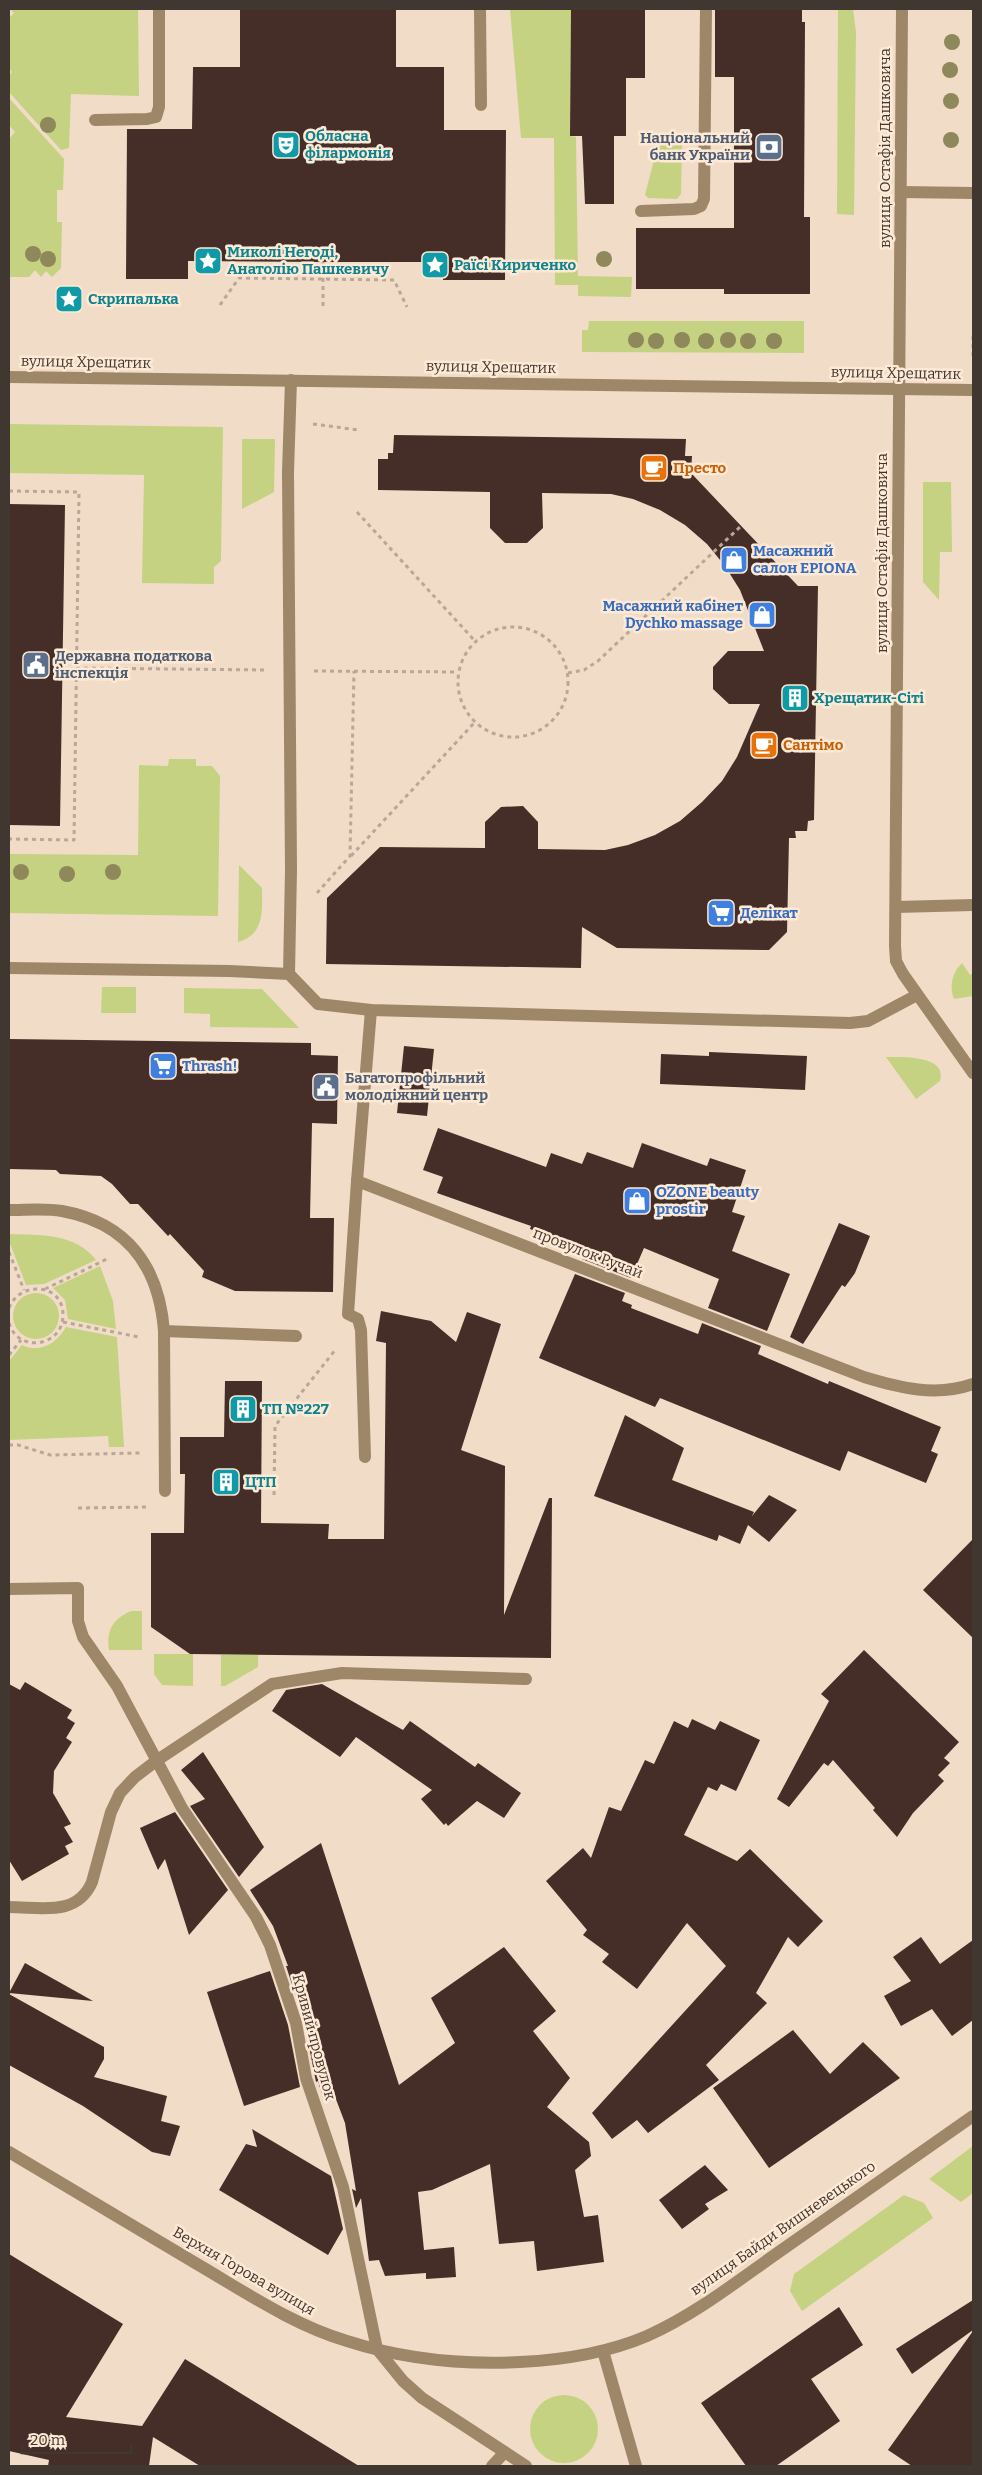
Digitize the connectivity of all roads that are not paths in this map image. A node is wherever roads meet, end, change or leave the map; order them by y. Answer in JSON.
{"nodes":[{"id":1,"x":159,"y":9,"type":"edge"},
{"id":2,"x":480,"y":9,"type":"edge"},
{"id":3,"x":706,"y":9,"type":"edge"},
{"id":4,"x":902,"y":9,"type":"edge"},
{"id":5,"x":481,"y":104,"type":"dead end"},
{"id":6,"x":95,"y":120,"type":"dead end"},
{"id":7,"x":901,"y":192,"type":"junction"},
{"id":8,"x":973,"y":193,"type":"edge"},
{"id":9,"x":641,"y":212,"type":"dead end"},
{"id":10,"x":9,"y":377,"type":"edge"},
{"id":11,"x":291,"y":380,"type":"junction"},
{"id":12,"x":899,"y":388,"type":"junction"},
{"id":13,"x":973,"y":390,"type":"edge"},
{"id":14,"x":973,"y":905,"type":"edge"},
{"id":15,"x":896,"y":907,"type":"junction"},
{"id":16,"x":9,"y":968,"type":"edge"},
{"id":17,"x":289,"y":974,"type":"junction"},
{"id":18,"x":917,"y":995,"type":"junction"},
{"id":19,"x":371,"y":1010,"type":"junction"},
{"id":20,"x":973,"y":1073,"type":"edge"},
{"id":21,"x":357,"y":1182,"type":"junction"},
{"id":22,"x":9,"y":1210,"type":"edge"},
{"id":23,"x":296,"y":1336,"type":"dead end"},
{"id":24,"x":164,"y":1337,"type":"junction"},
{"id":25,"x":973,"y":1384,"type":"edge"},
{"id":26,"x":365,"y":1457,"type":"dead end"},
{"id":27,"x":165,"y":1491,"type":"road end"},
{"id":28,"x":9,"y":1589,"type":"edge"},
{"id":29,"x":526,"y":1679,"type":"dead end"},
{"id":30,"x":156,"y":1761,"type":"junction"},
{"id":31,"x":9,"y":1907,"type":"edge"},
{"id":32,"x":973,"y":2116,"type":"edge"},
{"id":33,"x":9,"y":2152,"type":"edge"},
{"id":34,"x":377,"y":2350,"type":"junction"},
{"id":35,"x":603,"y":2351,"type":"junction"},
{"id":36,"x":504,"y":2453,"type":"junction"},
{"id":37,"x":492,"y":2466,"type":"edge"},
{"id":38,"x":526,"y":2466,"type":"edge"},
{"id":39,"x":636,"y":2466,"type":"edge"}],
"edges":[{"from":1,"to":6,"type":"street"},
{"from":2,"to":5,"type":"street"},
{"from":3,"to":9,"type":"street"},
{"from":4,"to":7,"type":"street","name":"вулиця Остафія Дашковича"},
{"from":7,"to":8,"type":"street"},
{"from":7,"to":12,"type":"street","name":"вулиця Остафія Дашковича"},
{"from":10,"to":11,"type":"street","name":"вулиця Хрещатик"},
{"from":11,"to":12,"type":"street","name":"вулиця Хрещатик"},
{"from":11,"to":17,"type":"street"},
{"from":12,"to":13,"type":"street","name":"вулиця Хрещатик"},
{"from":12,"to":15,"type":"street","name":"вулиця Остафія Дашковича"},
{"from":14,"to":15,"type":"street"},
{"from":15,"to":18,"type":"street","name":"вулиця Остафія Дашковича"},
{"from":16,"to":17,"type":"street"},
{"from":17,"to":19,"type":"street"},
{"from":18,"to":19,"type":"street"},
{"from":18,"to":20,"type":"street","name":"вулиця Остафія Дашковича"},
{"from":19,"to":21,"type":"street"},
{"from":21,"to":25,"type":"street","name":"провулок Ручай"},
{"from":21,"to":26,"type":"street"},
{"from":22,"to":24,"type":"street"},
{"from":23,"to":24,"type":"street"},
{"from":24,"to":27,"type":"street"},
{"from":28,"to":30,"type":"street","name":"Кривий провулок"},
{"from":29,"to":30,"type":"street"},
{"from":30,"to":31,"type":"street"},
{"from":30,"to":34,"type":"street","name":"Кривий провулок"},
{"from":32,"to":35,"type":"street","name":"вулиця Байди Вишневецького"},
{"from":33,"to":34,"type":"street","name":"Верхня Горова вулиця"},
{"from":34,"to":35,"type":"street","name":"Верхня Горова вулиця"},
{"from":34,"to":36,"type":"street"},
{"from":35,"to":39,"type":"street"},
{"from":36,"to":37,"type":"street"},
{"from":36,"to":38,"type":"street"}]}
